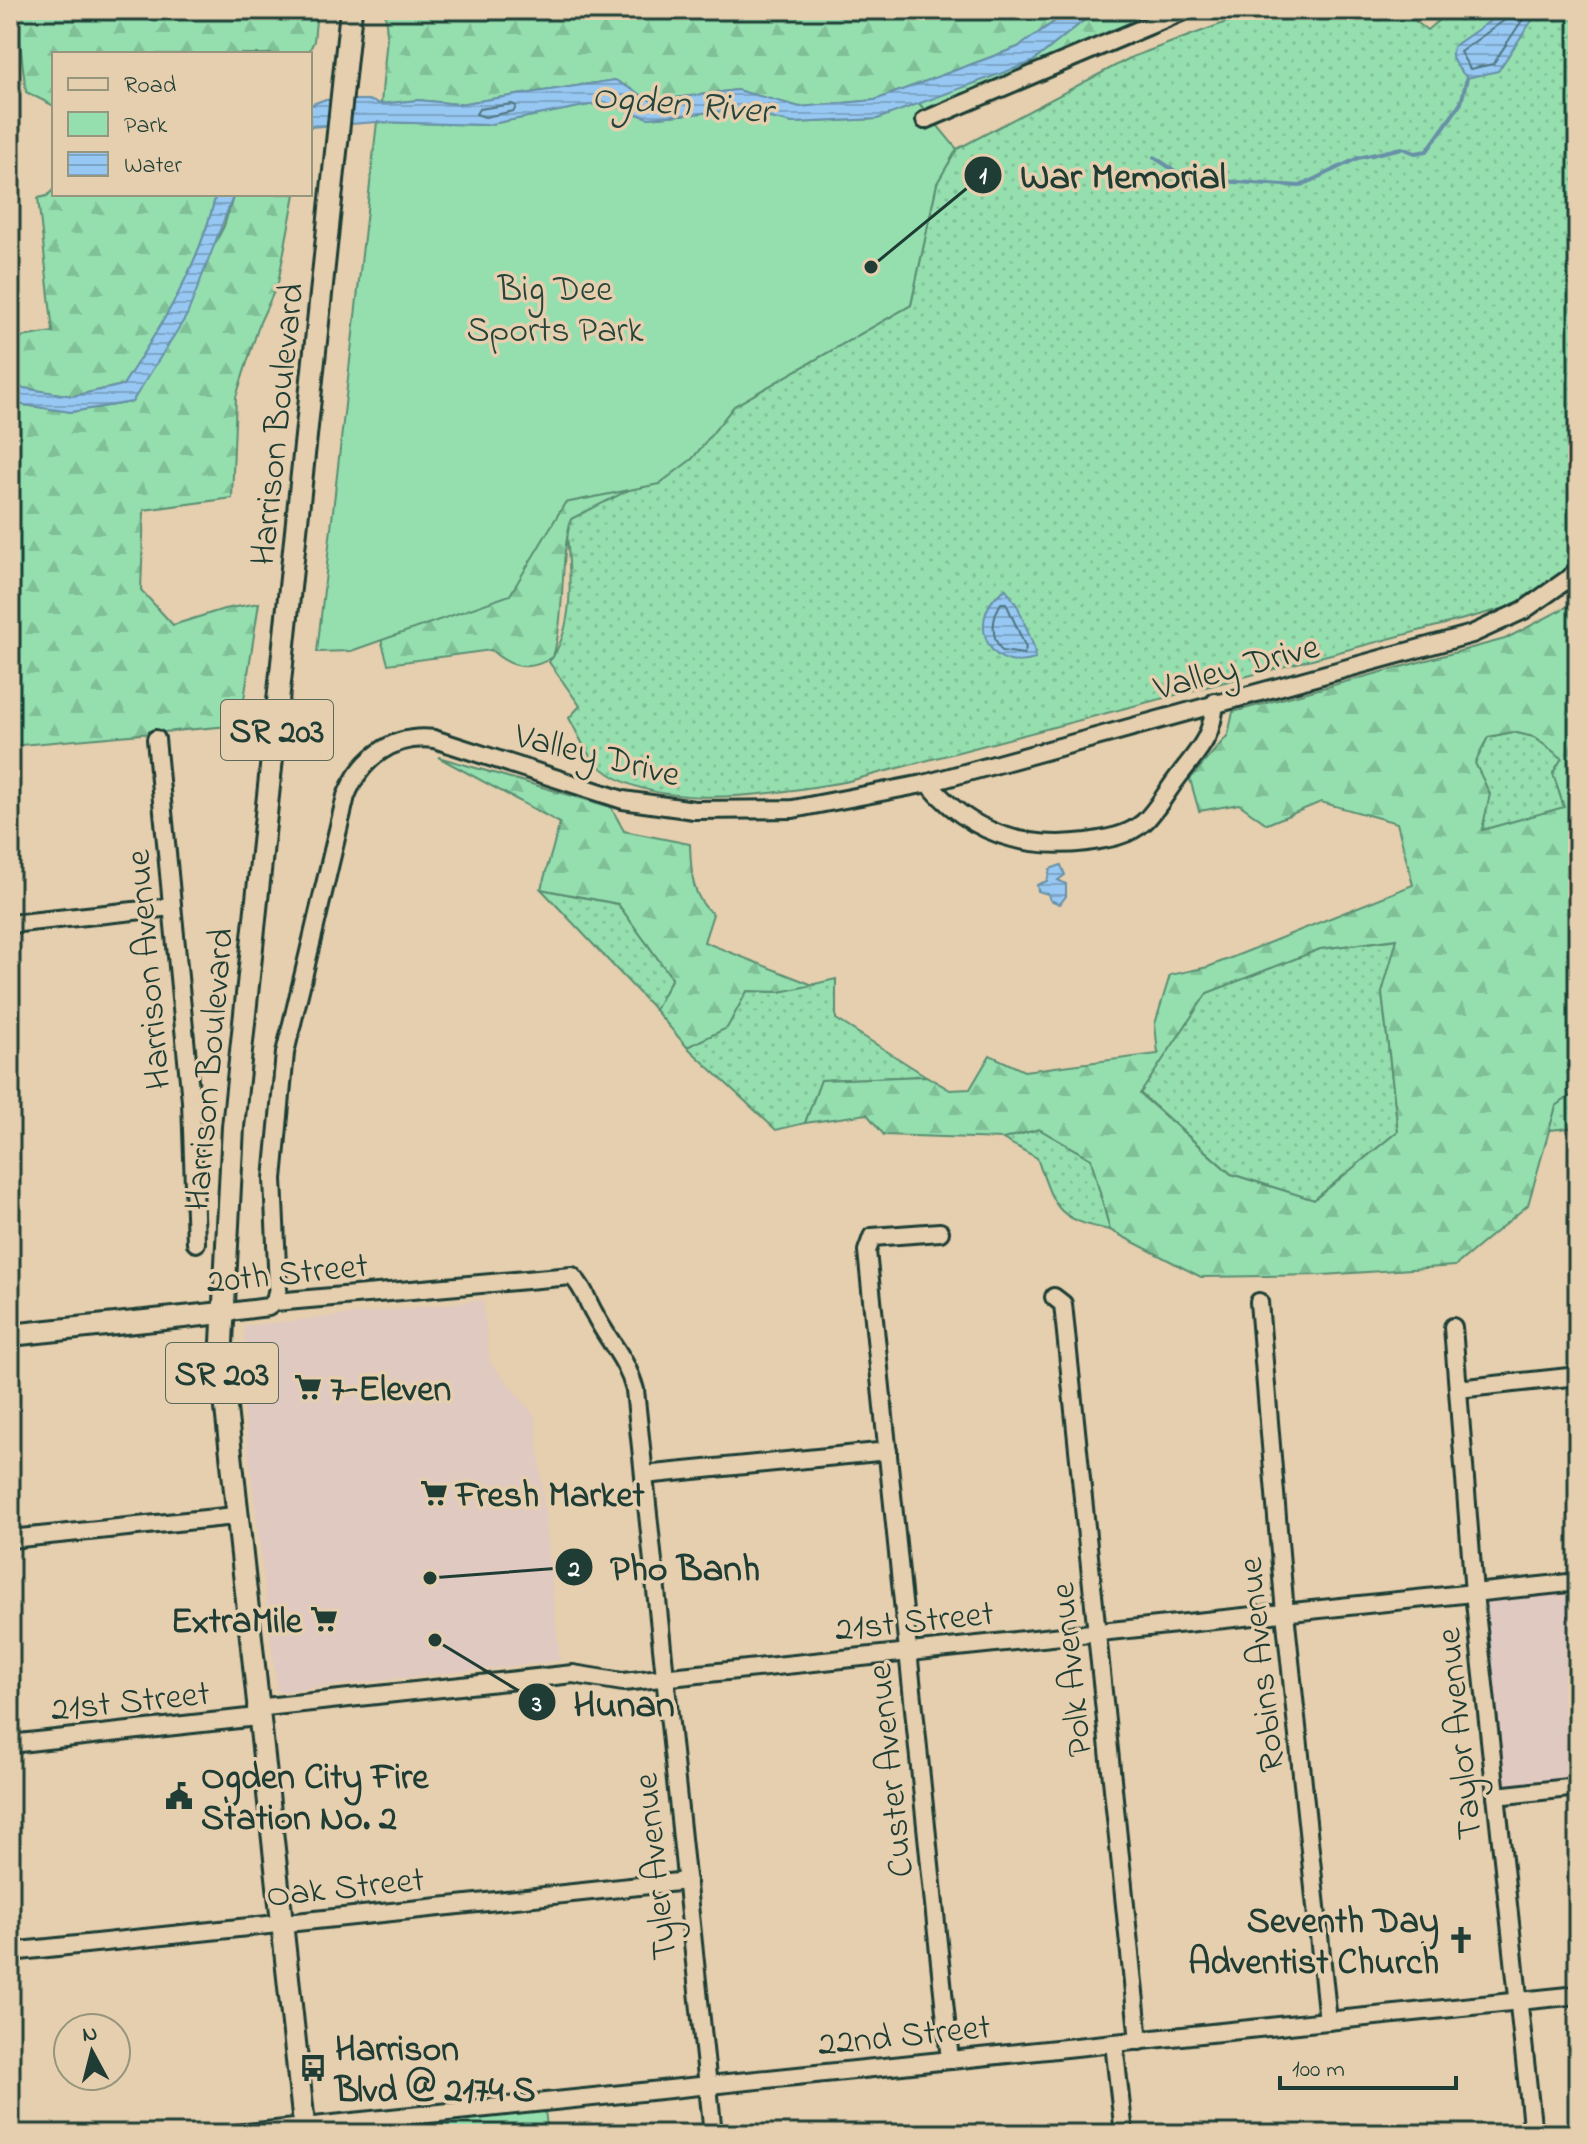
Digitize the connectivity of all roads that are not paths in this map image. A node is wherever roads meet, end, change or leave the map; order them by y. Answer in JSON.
{"nodes":[{"id":1,"x":351,"y":10,"type":"edge"},
{"id":2,"x":1186,"y":10,"type":"edge"},
{"id":3,"x":925,"y":120,"type":"dead end"},
{"id":4,"x":1578,"y":572,"type":"edge"},
{"id":5,"x":1215,"y":702,"type":"junction"},
{"id":6,"x":156,"y":739,"type":"dead end"},
{"id":7,"x":928,"y":783,"type":"junction"},
{"id":8,"x":172,"y":907,"type":"junction"},
{"id":9,"x":10,"y":924,"type":"edge"},
{"id":10,"x":940,"y":1232,"type":"dead end"},
{"id":11,"x":196,"y":1243,"type":"dead end"},
{"id":12,"x":572,"y":1276,"type":"joint"},
{"id":13,"x":1054,"y":1297,"type":"dead end"},
{"id":14,"x":275,"y":1302,"type":"junction"},
{"id":15,"x":1259,"y":1302,"type":"dead end"},
{"id":16,"x":10,"y":1311,"type":"edge"},
{"id":17,"x":222,"y":1313,"type":"junction"},
{"id":18,"x":1453,"y":1327,"type":"dead end"},
{"id":19,"x":11,"y":1335,"type":"edge"},
{"id":20,"x":1578,"y":1376,"type":"edge"},
{"id":21,"x":1458,"y":1389,"type":"junction"},
{"id":22,"x":888,"y":1451,"type":"junction"},
{"id":23,"x":644,"y":1475,"type":"junction"},
{"id":24,"x":235,"y":1516,"type":"junction"},
{"id":25,"x":10,"y":1539,"type":"edge"},
{"id":26,"x":1578,"y":1582,"type":"edge"},
{"id":27,"x":1474,"y":1593,"type":"junction"},
{"id":28,"x":1285,"y":1613,"type":"junction"},
{"id":29,"x":1097,"y":1632,"type":"junction"},
{"id":30,"x":908,"y":1652,"type":"junction"},
{"id":31,"x":664,"y":1678,"type":"junction"},
{"id":32,"x":257,"y":1713,"type":"junction"},
{"id":33,"x":10,"y":1744,"type":"edge"},
{"id":34,"x":1578,"y":1787,"type":"edge"},
{"id":35,"x":1496,"y":1796,"type":"junction"},
{"id":36,"x":687,"y":1881,"type":"junction"},
{"id":37,"x":279,"y":1924,"type":"junction"},
{"id":38,"x":10,"y":1952,"type":"edge"},
{"id":39,"x":1578,"y":1995,"type":"edge"},
{"id":40,"x":1519,"y":2002,"type":"junction"},
{"id":41,"x":1328,"y":2021,"type":"junction"},
{"id":42,"x":1139,"y":2041,"type":"junction"},
{"id":43,"x":1114,"y":2043,"type":"junction"},
{"id":44,"x":950,"y":2060,"type":"junction"},
{"id":45,"x":708,"y":2085,"type":"junction"},
{"id":46,"x":304,"y":2130,"type":"edge"},
{"id":47,"x":236,"y":2134,"type":"edge"},
{"id":48,"x":713,"y":2134,"type":"edge"},
{"id":49,"x":1124,"y":2134,"type":"edge"},
{"id":50,"x":1533,"y":2134,"type":"edge"}],
"edges":[{"from":1,"to":17,"type":"main road","name":"Harrison Boulevard","number":"SR 203"},
{"from":2,"to":3,"type":"street"},
{"from":4,"to":5,"type":"street","name":"Valley Drive"},
{"from":5,"to":7,"type":"street","name":"Valley Drive"},
{"from":5,"to":7,"type":"street"},
{"from":6,"to":8,"type":"street","name":"Harrison Avenue"},
{"from":7,"to":14,"type":"street","name":"Valley Drive"},
{"from":8,"to":9,"type":"street"},
{"from":8,"to":11,"type":"street","name":"Harrison Avenue"},
{"from":10,"to":22,"type":"street","name":"Custer Avenue"},
{"from":12,"to":14,"type":"street","name":"20th Street"},
{"from":12,"to":23,"type":"street","name":"Tyler Avenue"},
{"from":13,"to":29,"type":"street","name":"Polk Avenue"},
{"from":14,"to":17,"type":"street","name":"20th Street"},
{"from":15,"to":28,"type":"street","name":"Robins Avenue"},
{"from":16,"to":19,"type":"street"},
{"from":17,"to":19,"type":"main road","name":"20th Street"},
{"from":17,"to":24,"type":"main road","name":"Harrison Boulevard","number":"SR 203"},
{"from":18,"to":21,"type":"street","name":"Taylor Avenue"},
{"from":20,"to":21,"type":"street"},
{"from":21,"to":27,"type":"street","name":"Taylor Avenue"},
{"from":22,"to":23,"type":"street"},
{"from":22,"to":30,"type":"street","name":"Custer Avenue"},
{"from":23,"to":31,"type":"street","name":"Tyler Avenue"},
{"from":24,"to":25,"type":"street"},
{"from":24,"to":32,"type":"main road","name":"Harrison Boulevard","number":"SR 203"},
{"from":26,"to":27,"type":"street","name":"21st Street"},
{"from":27,"to":28,"type":"street","name":"21st Street"},
{"from":27,"to":35,"type":"street","name":"Taylor Avenue"},
{"from":28,"to":29,"type":"street","name":"21st Street"},
{"from":28,"to":41,"type":"street","name":"Robins Avenue"},
{"from":29,"to":30,"type":"street","name":"21st Street"},
{"from":29,"to":42,"type":"street","name":"Polk Avenue"},
{"from":30,"to":31,"type":"street","name":"21st Street"},
{"from":30,"to":44,"type":"street","name":"Custer Avenue"},
{"from":31,"to":32,"type":"street","name":"21st Street"},
{"from":31,"to":36,"type":"street","name":"Tyler Avenue"},
{"from":32,"to":33,"type":"street","name":"21st Street"},
{"from":32,"to":37,"type":"main road","name":"Harrison Boulevard","number":"SR 203"},
{"from":34,"to":35,"type":"street"},
{"from":35,"to":40,"type":"street","name":"Taylor Avenue"},
{"from":36,"to":37,"type":"street","name":"Oak Street"},
{"from":36,"to":45,"type":"street","name":"Tyler Avenue"},
{"from":37,"to":38,"type":"street","name":"Oak Street"},
{"from":37,"to":46,"type":"main road","name":"Harrison Boulevard","number":"SR 203"},
{"from":39,"to":40,"type":"street","name":"22nd Street"},
{"from":40,"to":41,"type":"street","name":"22nd Street"},
{"from":40,"to":50,"type":"street","name":"Taylor Avenue"},
{"from":41,"to":42,"type":"street","name":"22nd Street"},
{"from":42,"to":43,"type":"street","name":"22nd Street"},
{"from":43,"to":44,"type":"street","name":"22nd Street"},
{"from":43,"to":49,"type":"street"},
{"from":44,"to":45,"type":"street","name":"22nd Street"},
{"from":45,"to":46,"type":"street","name":"22nd Street"},
{"from":45,"to":48,"type":"street","name":"Tyler Avenue"},
{"from":46,"to":47,"type":"street","name":"22nd Street"}]}
